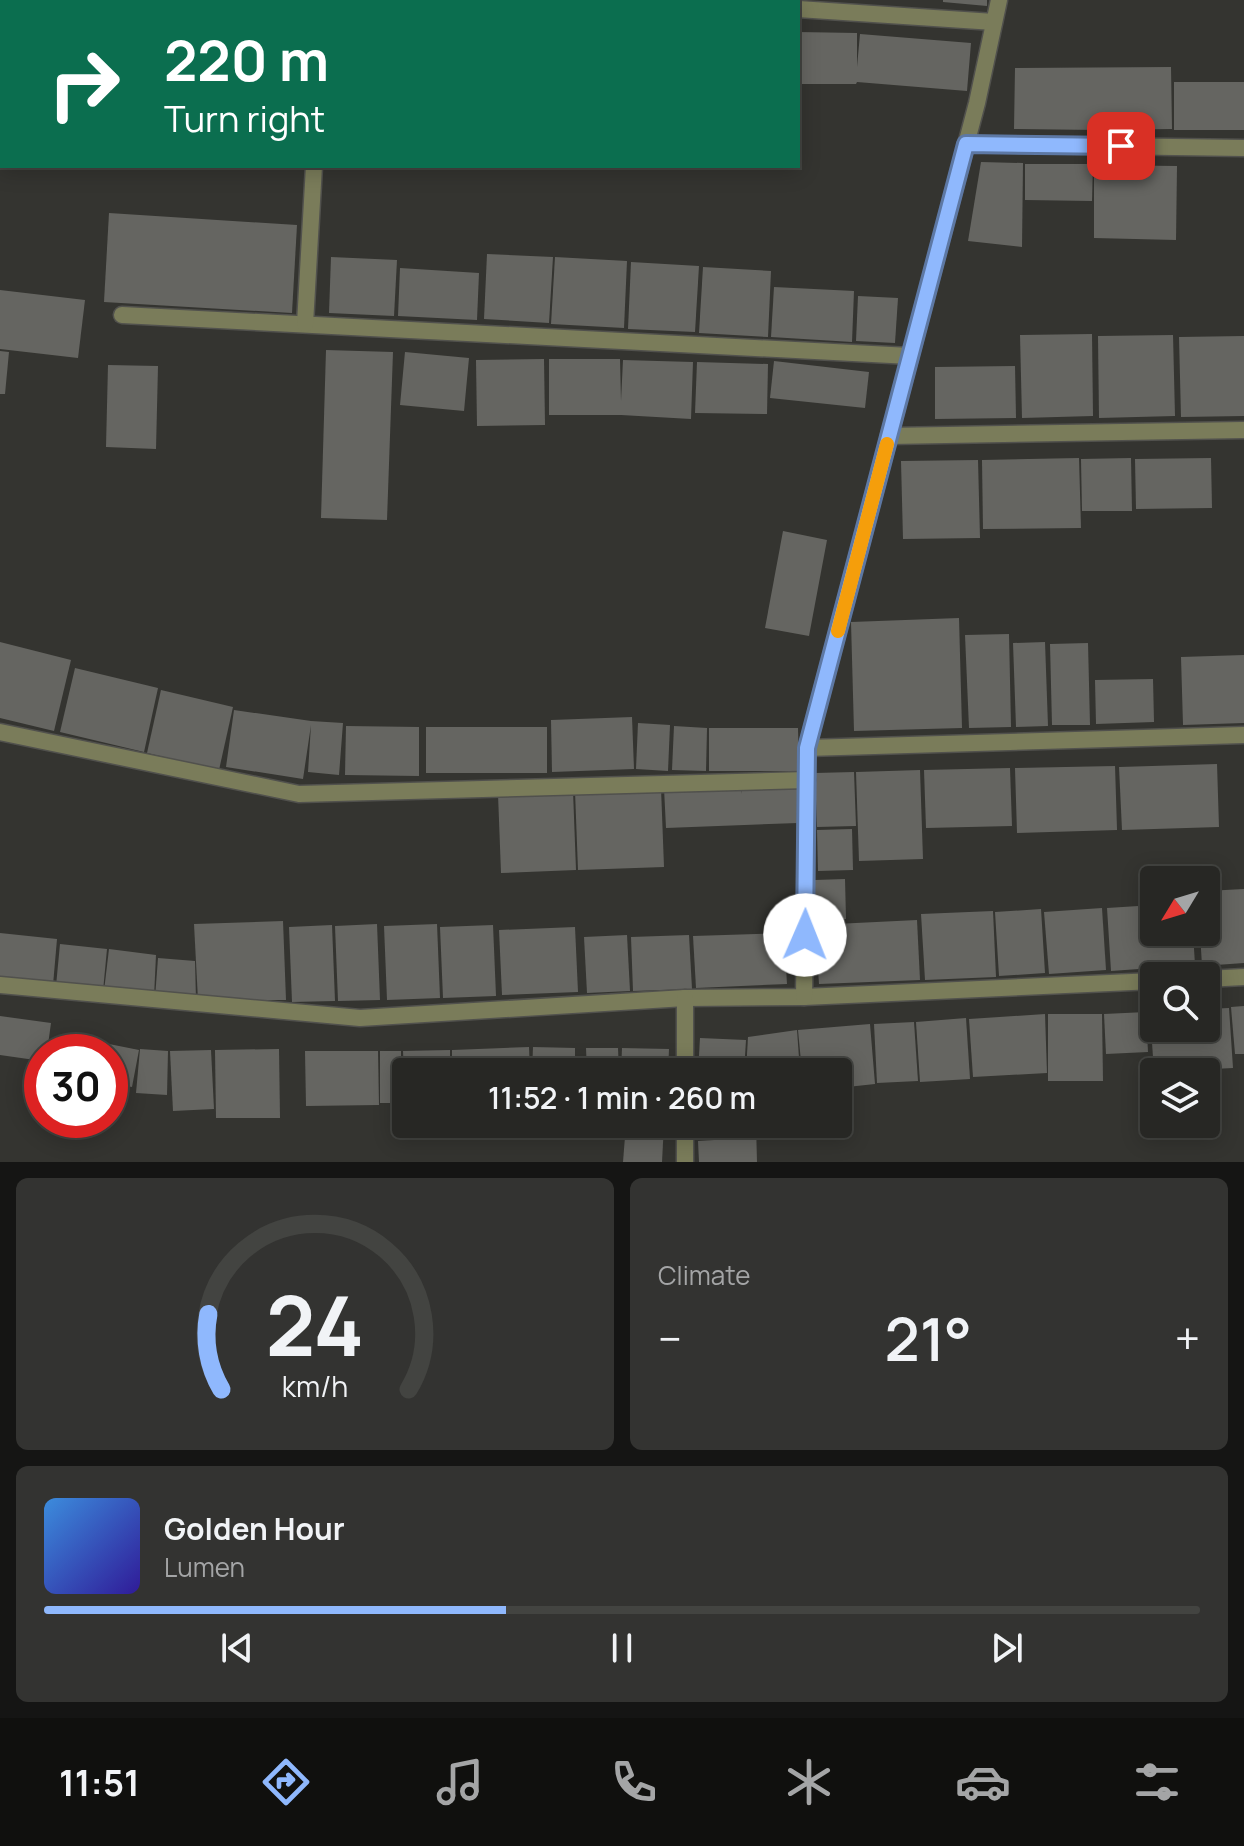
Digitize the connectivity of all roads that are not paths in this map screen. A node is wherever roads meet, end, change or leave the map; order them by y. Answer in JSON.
{"nodes":[{"id":1,"x":999,"y":0,"type":"edge"},
{"id":2,"x":800,"y":9,"type":"edge"},
{"id":3,"x":994,"y":22,"type":"junction"},
{"id":4,"x":966,"y":144,"type":"junction"},
{"id":5,"x":1244,"y":148,"type":"edge"},
{"id":6,"x":314,"y":168,"type":"edge"},
{"id":7,"x":122,"y":315,"type":"dead end"},
{"id":8,"x":305,"y":324,"type":"junction"},
{"id":9,"x":910,"y":356,"type":"junction"},
{"id":10,"x":1244,"y":430,"type":"edge"},
{"id":11,"x":889,"y":436,"type":"junction"},
{"id":12,"x":0,"y":732,"type":"edge"},
{"id":13,"x":1244,"y":735,"type":"edge"},
{"id":14,"x":807,"y":748,"type":"junction"},
{"id":15,"x":807,"y":780,"type":"junction"},
{"id":16,"x":1244,"y":977,"type":"edge"},
{"id":17,"x":1220,"y":978,"type":"edge"},
{"id":18,"x":1140,"y":982,"type":"edge"},
{"id":19,"x":0,"y":985,"type":"edge"},
{"id":20,"x":804,"y":997,"type":"junction"},
{"id":21,"x":685,"y":998,"type":"junction"},
{"id":22,"x":685,"y":1058,"type":"edge"},
{"id":23,"x":685,"y":1138,"type":"edge"},
{"id":24,"x":685,"y":1162,"type":"edge"}],
"edges":[{"from":1,"to":3,"type":"street"},
{"from":2,"to":3,"type":"street"},
{"from":3,"to":4,"type":"street"},
{"from":4,"to":5,"type":"street"},
{"from":4,"to":9,"type":"street"},
{"from":6,"to":8,"type":"street"},
{"from":7,"to":8,"type":"street"},
{"from":8,"to":9,"type":"street"},
{"from":9,"to":11,"type":"street"},
{"from":10,"to":11,"type":"street"},
{"from":11,"to":14,"type":"street"},
{"from":12,"to":15,"type":"street"},
{"from":13,"to":14,"type":"street"},
{"from":14,"to":15,"type":"street"},
{"from":15,"to":20,"type":"street"},
{"from":16,"to":17,"type":"street"},
{"from":18,"to":20,"type":"street"},
{"from":19,"to":21,"type":"street"},
{"from":20,"to":21,"type":"street"},
{"from":21,"to":22,"type":"street"},
{"from":23,"to":24,"type":"street"}]}
